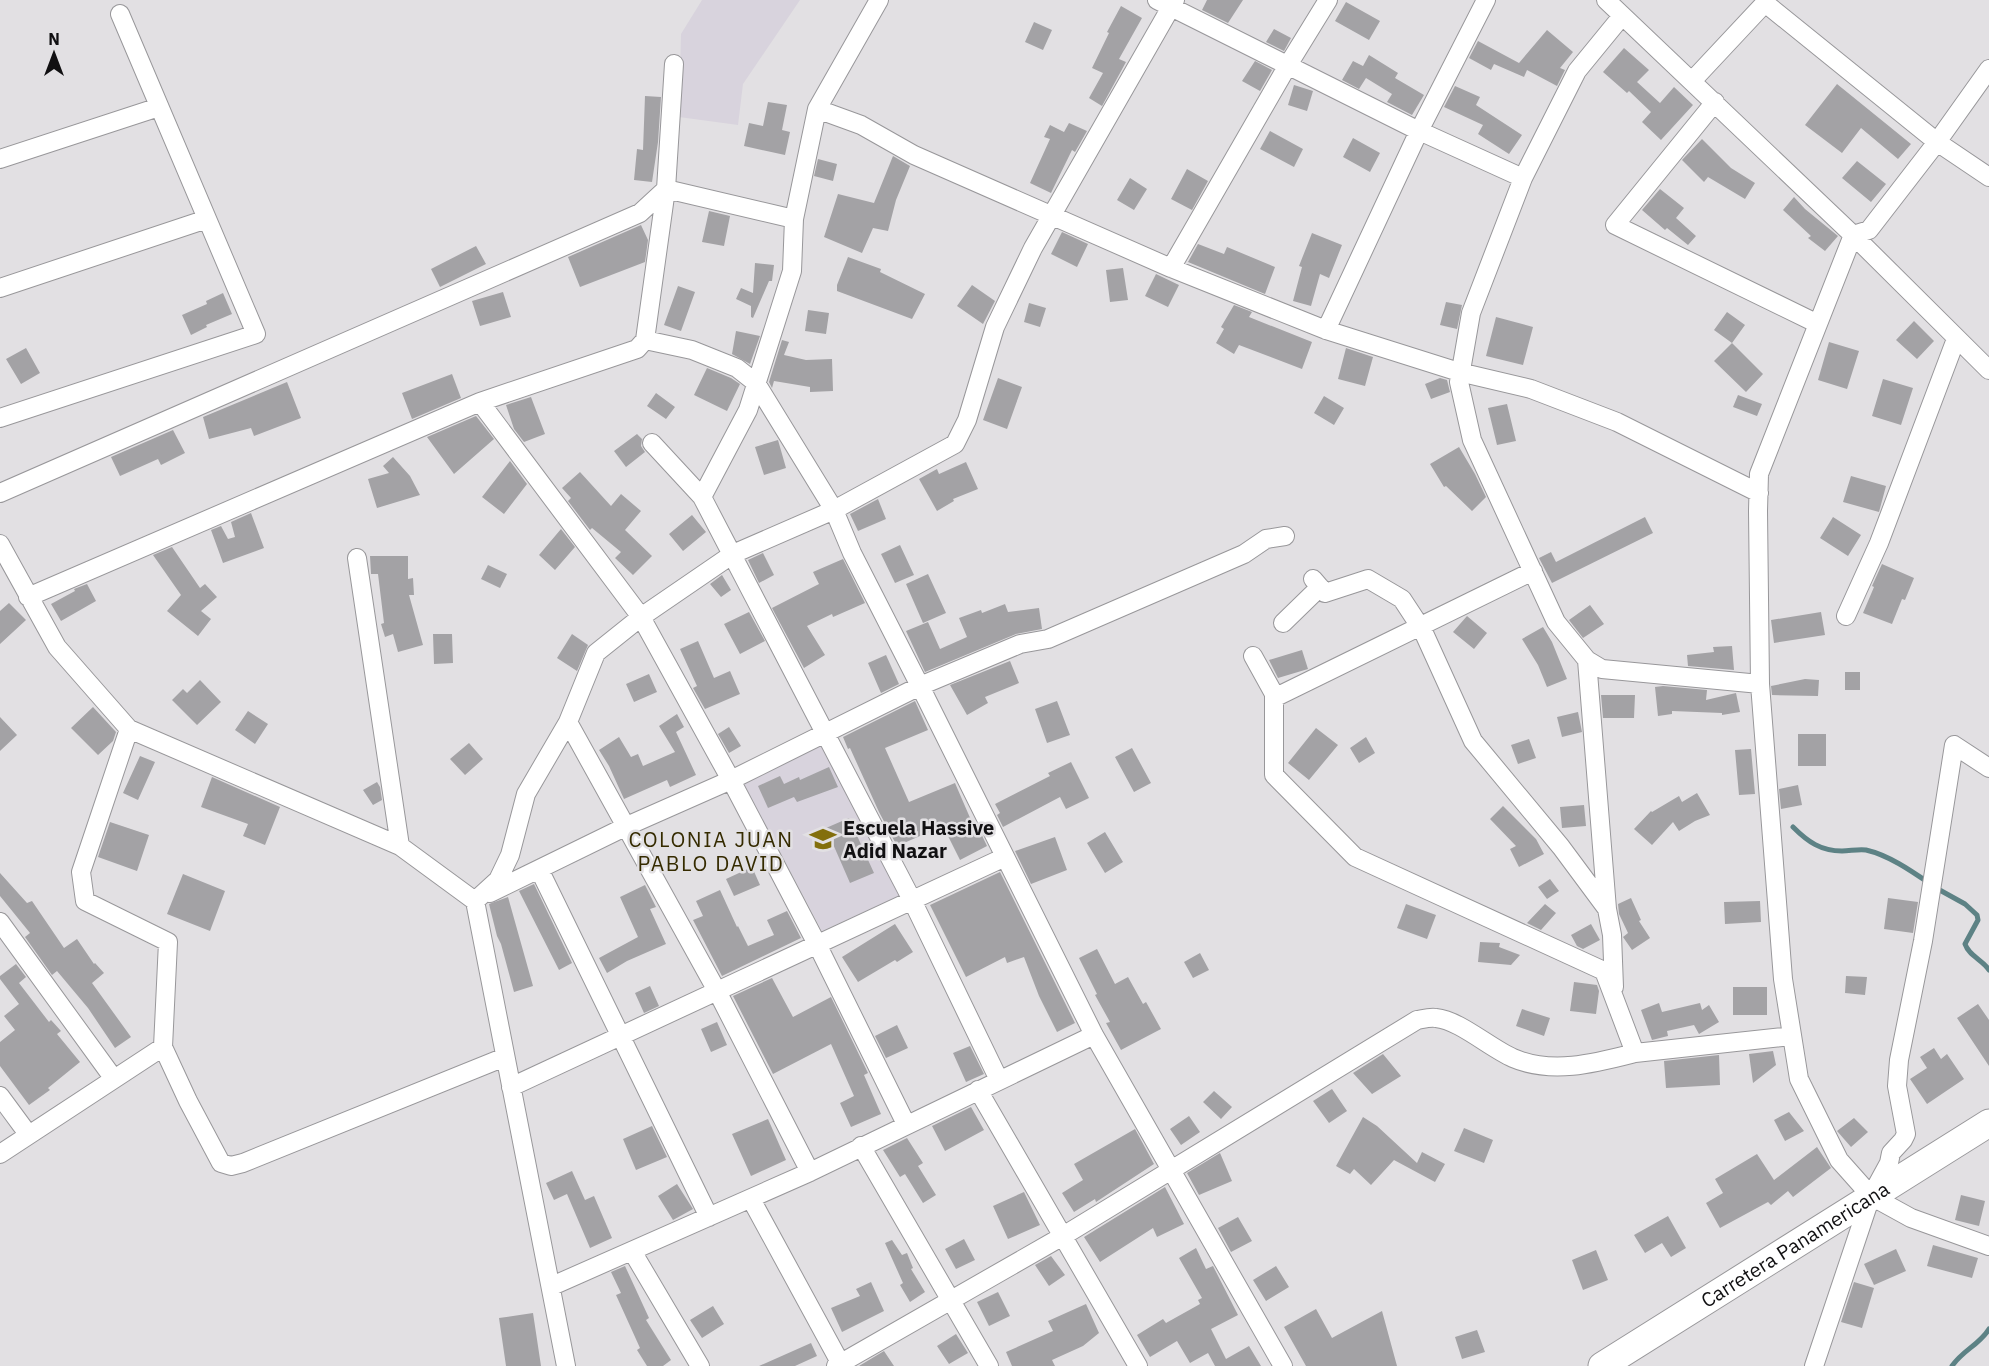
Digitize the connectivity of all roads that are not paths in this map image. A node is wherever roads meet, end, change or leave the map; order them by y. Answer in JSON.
{"nodes":[{"id":1,"x":879,"y":0,"type":"edge"},
{"id":2,"x":1328,"y":0,"type":"edge"},
{"id":3,"x":1486,"y":0,"type":"edge"},
{"id":4,"x":1606,"y":0,"type":"edge"},
{"id":5,"x":1764,"y":1,"type":"edge"},
{"id":6,"x":1168,"y":2,"type":"edge"},
{"id":7,"x":120,"y":14,"type":"dead end"},
{"id":8,"x":1622,"y":16,"type":"junction"},
{"id":9,"x":674,"y":64,"type":"dead end"},
{"id":10,"x":1288,"y":65,"type":"junction"},
{"id":11,"x":1989,"y":69,"type":"edge"},
{"id":12,"x":1692,"y":81,"type":"junction"},
{"id":13,"x":1715,"y":102,"type":"junction"},
{"id":14,"x":159,"y":107,"type":"junction"},
{"id":15,"x":817,"y":109,"type":"junction"},
{"id":16,"x":1419,"y":131,"type":"junction"},
{"id":17,"x":1937,"y":142,"type":"junction"},
{"id":18,"x":0,"y":159,"type":"edge"},
{"id":19,"x":1989,"y":177,"type":"edge"},
{"id":20,"x":1523,"y":178,"type":"junction"},
{"id":21,"x":666,"y":189,"type":"junction"},
{"id":22,"x":1053,"y":215,"type":"junction"},
{"id":23,"x":207,"y":219,"type":"junction"},
{"id":24,"x":794,"y":219,"type":"junction"},
{"id":25,"x":1853,"y":235,"type":"junction"},
{"id":26,"x":1172,"y":268,"type":"junction"},
{"id":27,"x":0,"y":288,"type":"edge"},
{"id":28,"x":1818,"y":324,"type":"junction"},
{"id":29,"x":1326,"y":330,"type":"junction"},
{"id":30,"x":1956,"y":339,"type":"junction"},
{"id":31,"x":645,"y":340,"type":"junction"},
{"id":32,"x":1989,"y":370,"type":"edge"},
{"id":33,"x":1460,"y":372,"type":"junction"},
{"id":34,"x":756,"y":383,"type":"junction"},
{"id":35,"x":480,"y":402,"type":"junction"},
{"id":36,"x":0,"y":418,"type":"edge"},
{"id":37,"x":652,"y":443,"type":"dead end"},
{"id":38,"x":0,"y":493,"type":"edge"},
{"id":39,"x":1759,"y":493,"type":"junction"},
{"id":40,"x":702,"y":497,"type":"junction"},
{"id":41,"x":834,"y":510,"type":"junction"},
{"id":42,"x":1285,"y":536,"type":"dead end"},
{"id":43,"x":0,"y":544,"type":"edge"},
{"id":44,"x":733,"y":554,"type":"junction"},
{"id":45,"x":357,"y":558,"type":"dead end"},
{"id":46,"x":1533,"y":571,"type":"junction"},
{"id":47,"x":28,"y":597,"type":"junction"},
{"id":48,"x":641,"y":616,"type":"junction"},
{"id":49,"x":1846,"y":616,"type":"dead end"},
{"id":50,"x":1283,"y":623,"type":"dead end"},
{"id":51,"x":1420,"y":627,"type":"junction"},
{"id":52,"x":1253,"y":656,"type":"dead end"},
{"id":53,"x":1587,"y":660,"type":"junction"},
{"id":54,"x":1760,"y":684,"type":"junction"},
{"id":55,"x":920,"y":686,"type":"junction"},
{"id":56,"x":1274,"y":699,"type":"junction"},
{"id":57,"x":568,"y":722,"type":"junction"},
{"id":58,"x":129,"y":729,"type":"junction"},
{"id":59,"x":826,"y":734,"type":"junction"},
{"id":60,"x":1989,"y":768,"type":"edge"},
{"id":61,"x":731,"y":780,"type":"junction"},
{"id":62,"x":627,"y":826,"type":"junction"},
{"id":63,"x":400,"y":846,"type":"junction"},
{"id":64,"x":1005,"y":857,"type":"junction"},
{"id":65,"x":539,"y":869,"type":"junction"},
{"id":66,"x":912,"y":900,"type":"junction"},
{"id":67,"x":475,"y":901,"type":"junction"},
{"id":68,"x":1607,"y":909,"type":"junction"},
{"id":69,"x":0,"y":922,"type":"edge"},
{"id":70,"x":817,"y":944,"type":"junction"},
{"id":71,"x":717,"y":991,"type":"junction"},
{"id":72,"x":1614,"y":997,"type":"junction"},
{"id":73,"x":1094,"y":1035,"type":"junction"},
{"id":74,"x":620,"y":1036,"type":"junction"},
{"id":75,"x":1792,"y":1036,"type":"junction"},
{"id":76,"x":163,"y":1047,"type":"junction"},
{"id":77,"x":1635,"y":1053,"type":"junction"},
{"id":78,"x":505,"y":1057,"type":"junction"},
{"id":79,"x":114,"y":1079,"type":"junction"},
{"id":80,"x":999,"y":1080,"type":"junction"},
{"id":81,"x":511,"y":1087,"type":"junction"},
{"id":82,"x":978,"y":1090,"type":"junction"},
{"id":83,"x":0,"y":1096,"type":"edge"},
{"id":84,"x":1989,"y":1123,"type":"edge"},
{"id":85,"x":906,"y":1124,"type":"junction"},
{"id":86,"x":28,"y":1134,"type":"junction"},
{"id":87,"x":861,"y":1146,"type":"junction"},
{"id":88,"x":0,"y":1154,"type":"edge"},
{"id":89,"x":1172,"y":1170,"type":"junction"},
{"id":90,"x":810,"y":1172,"type":"junction"},
{"id":91,"x":1870,"y":1196,"type":"junction"},
{"id":92,"x":751,"y":1199,"type":"junction"},
{"id":93,"x":708,"y":1217,"type":"junction"},
{"id":94,"x":1063,"y":1236,"type":"junction"},
{"id":95,"x":1989,"y":1246,"type":"edge"},
{"id":96,"x":632,"y":1251,"type":"junction"},
{"id":97,"x":552,"y":1286,"type":"junction"},
{"id":98,"x":951,"y":1300,"type":"junction"},
{"id":99,"x":840,"y":1365,"type":"edge"},
{"id":100,"x":566,"y":1366,"type":"edge"},
{"id":101,"x":700,"y":1366,"type":"edge"},
{"id":102,"x":989,"y":1366,"type":"edge"},
{"id":103,"x":1137,"y":1366,"type":"edge"},
{"id":104,"x":1283,"y":1366,"type":"edge"},
{"id":105,"x":1602,"y":1366,"type":"edge"},
{"id":106,"x":1814,"y":1366,"type":"edge"}],
"edges":[{"from":1,"to":15,"type":"street"},
{"from":2,"to":10,"type":"street"},
{"from":3,"to":16,"type":"street"},
{"from":4,"to":8,"type":"street"},
{"from":5,"to":12,"type":"street"},
{"from":5,"to":17,"type":"street"},
{"from":6,"to":10,"type":"street"},
{"from":6,"to":22,"type":"street"},
{"from":7,"to":14,"type":"street"},
{"from":8,"to":12,"type":"street"},
{"from":8,"to":20,"type":"street"},
{"from":9,"to":21,"type":"street"},
{"from":10,"to":16,"type":"street"},
{"from":10,"to":26,"type":"street"},
{"from":11,"to":17,"type":"street"},
{"from":12,"to":13,"type":"street"},
{"from":13,"to":25,"type":"street"},
{"from":13,"to":28,"type":"street"},
{"from":14,"to":18,"type":"street"},
{"from":14,"to":23,"type":"street"},
{"from":15,"to":22,"type":"street"},
{"from":15,"to":24,"type":"street"},
{"from":16,"to":20,"type":"street"},
{"from":16,"to":29,"type":"street"},
{"from":17,"to":19,"type":"street"},
{"from":17,"to":25,"type":"street"},
{"from":20,"to":33,"type":"street"},
{"from":21,"to":24,"type":"street"},
{"from":21,"to":31,"type":"street"},
{"from":21,"to":38,"type":"street"},
{"from":22,"to":26,"type":"street"},
{"from":22,"to":41,"type":"street"},
{"from":23,"to":27,"type":"street"},
{"from":23,"to":36,"type":"street"},
{"from":24,"to":34,"type":"street"},
{"from":25,"to":28,"type":"street"},
{"from":25,"to":30,"type":"street"},
{"from":26,"to":29,"type":"street"},
{"from":28,"to":39,"type":"street"},
{"from":29,"to":33,"type":"street"},
{"from":30,"to":32,"type":"street"},
{"from":30,"to":49,"type":"street"},
{"from":31,"to":34,"type":"street"},
{"from":31,"to":35,"type":"street"},
{"from":33,"to":39,"type":"street"},
{"from":33,"to":46,"type":"street"},
{"from":34,"to":40,"type":"street"},
{"from":34,"to":41,"type":"street"},
{"from":35,"to":47,"type":"street"},
{"from":35,"to":48,"type":"street"},
{"from":37,"to":40,"type":"street"},
{"from":39,"to":54,"type":"street"},
{"from":40,"to":44,"type":"street"},
{"from":41,"to":44,"type":"street"},
{"from":41,"to":55,"type":"street"},
{"from":42,"to":55,"type":"street"},
{"from":43,"to":47,"type":"street"},
{"from":44,"to":48,"type":"street"},
{"from":44,"to":59,"type":"street"},
{"from":45,"to":63,"type":"street"},
{"from":46,"to":51,"type":"street"},
{"from":46,"to":53,"type":"street"},
{"from":47,"to":58,"type":"street"},
{"from":48,"to":57,"type":"street"},
{"from":48,"to":61,"type":"street"},
{"from":50,"to":51,"type":"street"},
{"from":51,"to":56,"type":"street"},
{"from":51,"to":68,"type":"street"},
{"from":52,"to":56,"type":"street"},
{"from":53,"to":54,"type":"street"},
{"from":53,"to":68,"type":"street"},
{"from":54,"to":75,"type":"street"},
{"from":55,"to":59,"type":"street"},
{"from":55,"to":64,"type":"street"},
{"from":56,"to":72,"type":"street"},
{"from":57,"to":62,"type":"street"},
{"from":57,"to":67,"type":"street"},
{"from":58,"to":63,"type":"street"},
{"from":58,"to":76,"type":"street"},
{"from":59,"to":61,"type":"street"},
{"from":59,"to":66,"type":"street"},
{"from":60,"to":91,"type":"street"},
{"from":61,"to":62,"type":"street"},
{"from":61,"to":70,"type":"street"},
{"from":62,"to":65,"type":"street"},
{"from":62,"to":71,"type":"street"},
{"from":63,"to":67,"type":"street"},
{"from":64,"to":66,"type":"street"},
{"from":64,"to":73,"type":"street"},
{"from":65,"to":67,"type":"street"},
{"from":65,"to":74,"type":"street"},
{"from":66,"to":70,"type":"street"},
{"from":66,"to":80,"type":"street"},
{"from":67,"to":78,"type":"street"},
{"from":68,"to":72,"type":"street"},
{"from":69,"to":79,"type":"street"},
{"from":70,"to":71,"type":"street"},
{"from":70,"to":85,"type":"street"},
{"from":71,"to":74,"type":"street"},
{"from":71,"to":90,"type":"street"},
{"from":72,"to":77,"type":"street"},
{"from":73,"to":80,"type":"street"},
{"from":73,"to":89,"type":"street"},
{"from":74,"to":81,"type":"street"},
{"from":74,"to":93,"type":"street"},
{"from":75,"to":77,"type":"street"},
{"from":75,"to":91,"type":"street"},
{"from":76,"to":78,"type":"street"},
{"from":76,"to":79,"type":"street"},
{"from":77,"to":89,"type":"street"},
{"from":78,"to":81,"type":"street"},
{"from":79,"to":86,"type":"street"},
{"from":80,"to":82,"type":"street"},
{"from":81,"to":97,"type":"street"},
{"from":82,"to":85,"type":"street"},
{"from":82,"to":94,"type":"street"},
{"from":83,"to":86,"type":"street"},
{"from":84,"to":91,"type":"highway","name":"Carretera Panamericana"},
{"from":85,"to":87,"type":"street"},
{"from":86,"to":88,"type":"street"},
{"from":87,"to":90,"type":"street"},
{"from":87,"to":98,"type":"street"},
{"from":89,"to":94,"type":"street"},
{"from":89,"to":104,"type":"street"},
{"from":90,"to":92,"type":"street"},
{"from":91,"to":95,"type":"street"},
{"from":91,"to":105,"type":"highway","name":"Carretera Panamericana"},
{"from":91,"to":106,"type":"street"},
{"from":92,"to":93,"type":"street"},
{"from":92,"to":99,"type":"street"},
{"from":93,"to":96,"type":"street"},
{"from":94,"to":98,"type":"street"},
{"from":94,"to":103,"type":"street"},
{"from":96,"to":97,"type":"street"},
{"from":96,"to":101,"type":"street"},
{"from":97,"to":100,"type":"street"},
{"from":98,"to":99,"type":"street"},
{"from":98,"to":102,"type":"street"}]}
